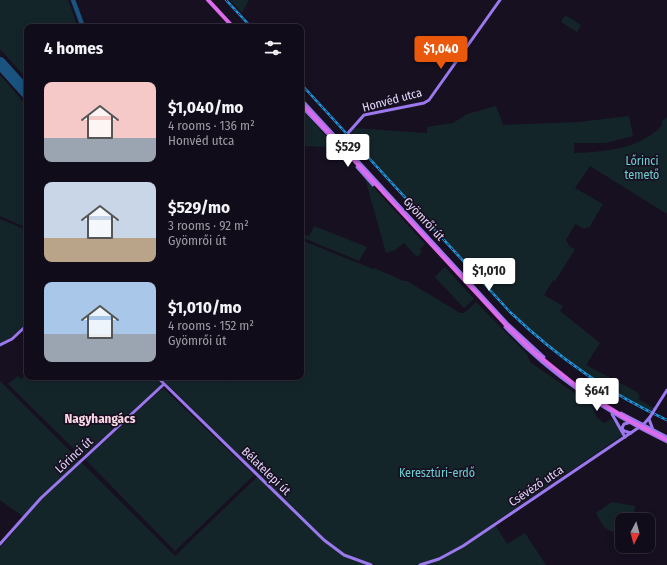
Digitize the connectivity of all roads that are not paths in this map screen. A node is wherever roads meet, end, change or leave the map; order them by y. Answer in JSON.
{"nodes":[{"id":1,"x":207,"y":0,"type":"edge"},
{"id":2,"x":500,"y":0,"type":"edge"},
{"id":3,"x":229,"y":24,"type":"edge"},
{"id":4,"x":304,"y":102,"type":"edge"},
{"id":5,"x":304,"y":107,"type":"edge"},
{"id":6,"x":304,"y":107,"type":"edge"},
{"id":7,"x":342,"y":141,"type":"junction"},
{"id":8,"x":339,"y":147,"type":"junction"},
{"id":9,"x":24,"y":328,"type":"edge"},
{"id":10,"x":0,"y":345,"type":"edge"},
{"id":11,"x":160,"y":380,"type":"edge"},
{"id":12,"x":164,"y":384,"type":"junction"},
{"id":13,"x":667,"y":390,"type":"edge"},
{"id":14,"x":611,"y":412,"type":"junction"},
{"id":15,"x":650,"y":418,"type":"junction"},
{"id":16,"x":632,"y":423,"type":"junction"},
{"id":17,"x":643,"y":425,"type":"junction"},
{"id":18,"x":638,"y":428,"type":"junction"},
{"id":19,"x":650,"y":431,"type":"junction"},
{"id":20,"x":631,"y":433,"type":"junction"},
{"id":21,"x":625,"y":437,"type":"junction"},
{"id":22,"x":667,"y":440,"type":"edge"},
{"id":23,"x":0,"y":544,"type":"edge"},
{"id":24,"x":371,"y":565,"type":"edge"},
{"id":25,"x":420,"y":565,"type":"edge"}],
"edges":[{"from":1,"to":3,"type":"main road"},
{"from":2,"to":7,"type":"street","name":"Honvéd utca"},
{"from":4,"to":7,"type":"street"},
{"from":5,"to":8,"type":"street","name":"Gyömrői út"},
{"from":6,"to":16,"type":"main road","bridge":true},
{"from":7,"to":8,"type":"street","name":"Honvéd utca"},
{"from":7,"to":16,"type":"street","name":"Gyömrői út"},
{"from":8,"to":14,"type":"street","name":"Gyömrői út"},
{"from":9,"to":10,"type":"street"},
{"from":11,"to":12,"type":"street","name":"Bélatelepi út"},
{"from":12,"to":23,"type":"street","name":"Lőrinci út"},
{"from":12,"to":24,"type":"street","name":"Bélatelepi út"},
{"from":13,"to":15,"type":"street","name":"Csévéző utca","bridge":true},
{"from":14,"to":16,"type":"street","name":"Gyömrői út"},
{"from":14,"to":21,"type":"street","name":"Gyömrői út"},
{"from":15,"to":17,"type":"street","name":"Csévéző utca"},
{"from":15,"to":19,"type":"street"},
{"from":16,"to":17,"type":"street","name":"Gyömrői út"},
{"from":16,"to":18,"type":"street","name":"Gyömrői út"},
{"from":16,"to":19,"type":"main road","bridge":true},
{"from":16,"to":20,"type":"street"},
{"from":17,"to":18,"type":"street","name":"Csévéző utca"},
{"from":17,"to":19,"type":"street","name":"Gyömrői út"},
{"from":18,"to":19,"type":"street","name":"Gyömrői út"},
{"from":18,"to":20,"type":"street","name":"Csévéző utca"},
{"from":19,"to":22,"type":"main road"},
{"from":20,"to":21,"type":"street","name":"Csévéző utca"},
{"from":21,"to":25,"type":"street","name":"Csévéző utca"}]}
